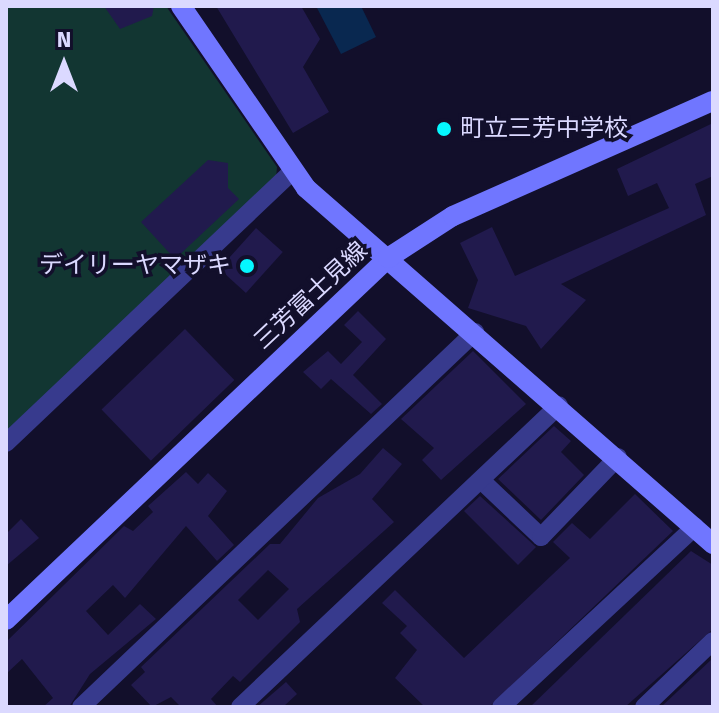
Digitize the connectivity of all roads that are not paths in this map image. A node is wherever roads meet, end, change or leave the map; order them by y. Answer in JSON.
{"nodes":[{"id":1,"x":181,"y":6,"type":"edge"},
{"id":2,"x":713,"y":101,"type":"edge"},
{"id":3,"x":294,"y":170,"type":"junction"},
{"id":4,"x":388,"y":258,"type":"junction"},
{"id":5,"x":475,"y":332,"type":"junction"},
{"id":6,"x":559,"y":405,"type":"junction"},
{"id":7,"x":6,"y":443,"type":"edge"},
{"id":8,"x":618,"y":457,"type":"junction"},
{"id":9,"x":483,"y":482,"type":"junction"},
{"id":10,"x":695,"y":527,"type":"junction"},
{"id":11,"x":713,"y":544,"type":"edge"},
{"id":12,"x":6,"y":620,"type":"edge"},
{"id":13,"x":713,"y":641,"type":"edge"},
{"id":14,"x":247,"y":705,"type":"edge"},
{"id":15,"x":81,"y":707,"type":"edge"},
{"id":16,"x":501,"y":707,"type":"edge"},
{"id":17,"x":644,"y":707,"type":"edge"}],
"edges":[{"from":1,"to":3,"type":"main road"},
{"from":2,"to":4,"type":"main road","name":"三芳富士見線"},
{"from":3,"to":4,"type":"main road"},
{"from":3,"to":7,"type":"street"},
{"from":4,"to":5,"type":"main road"},
{"from":4,"to":12,"type":"main road","name":"三芳富士見線"},
{"from":5,"to":6,"type":"main road"},
{"from":5,"to":15,"type":"street"},
{"from":6,"to":8,"type":"main road"},
{"from":6,"to":9,"type":"street"},
{"from":8,"to":9,"type":"street"},
{"from":8,"to":10,"type":"main road"},
{"from":9,"to":14,"type":"street"},
{"from":10,"to":11,"type":"main road"},
{"from":10,"to":16,"type":"street"},
{"from":13,"to":17,"type":"street"}]}
